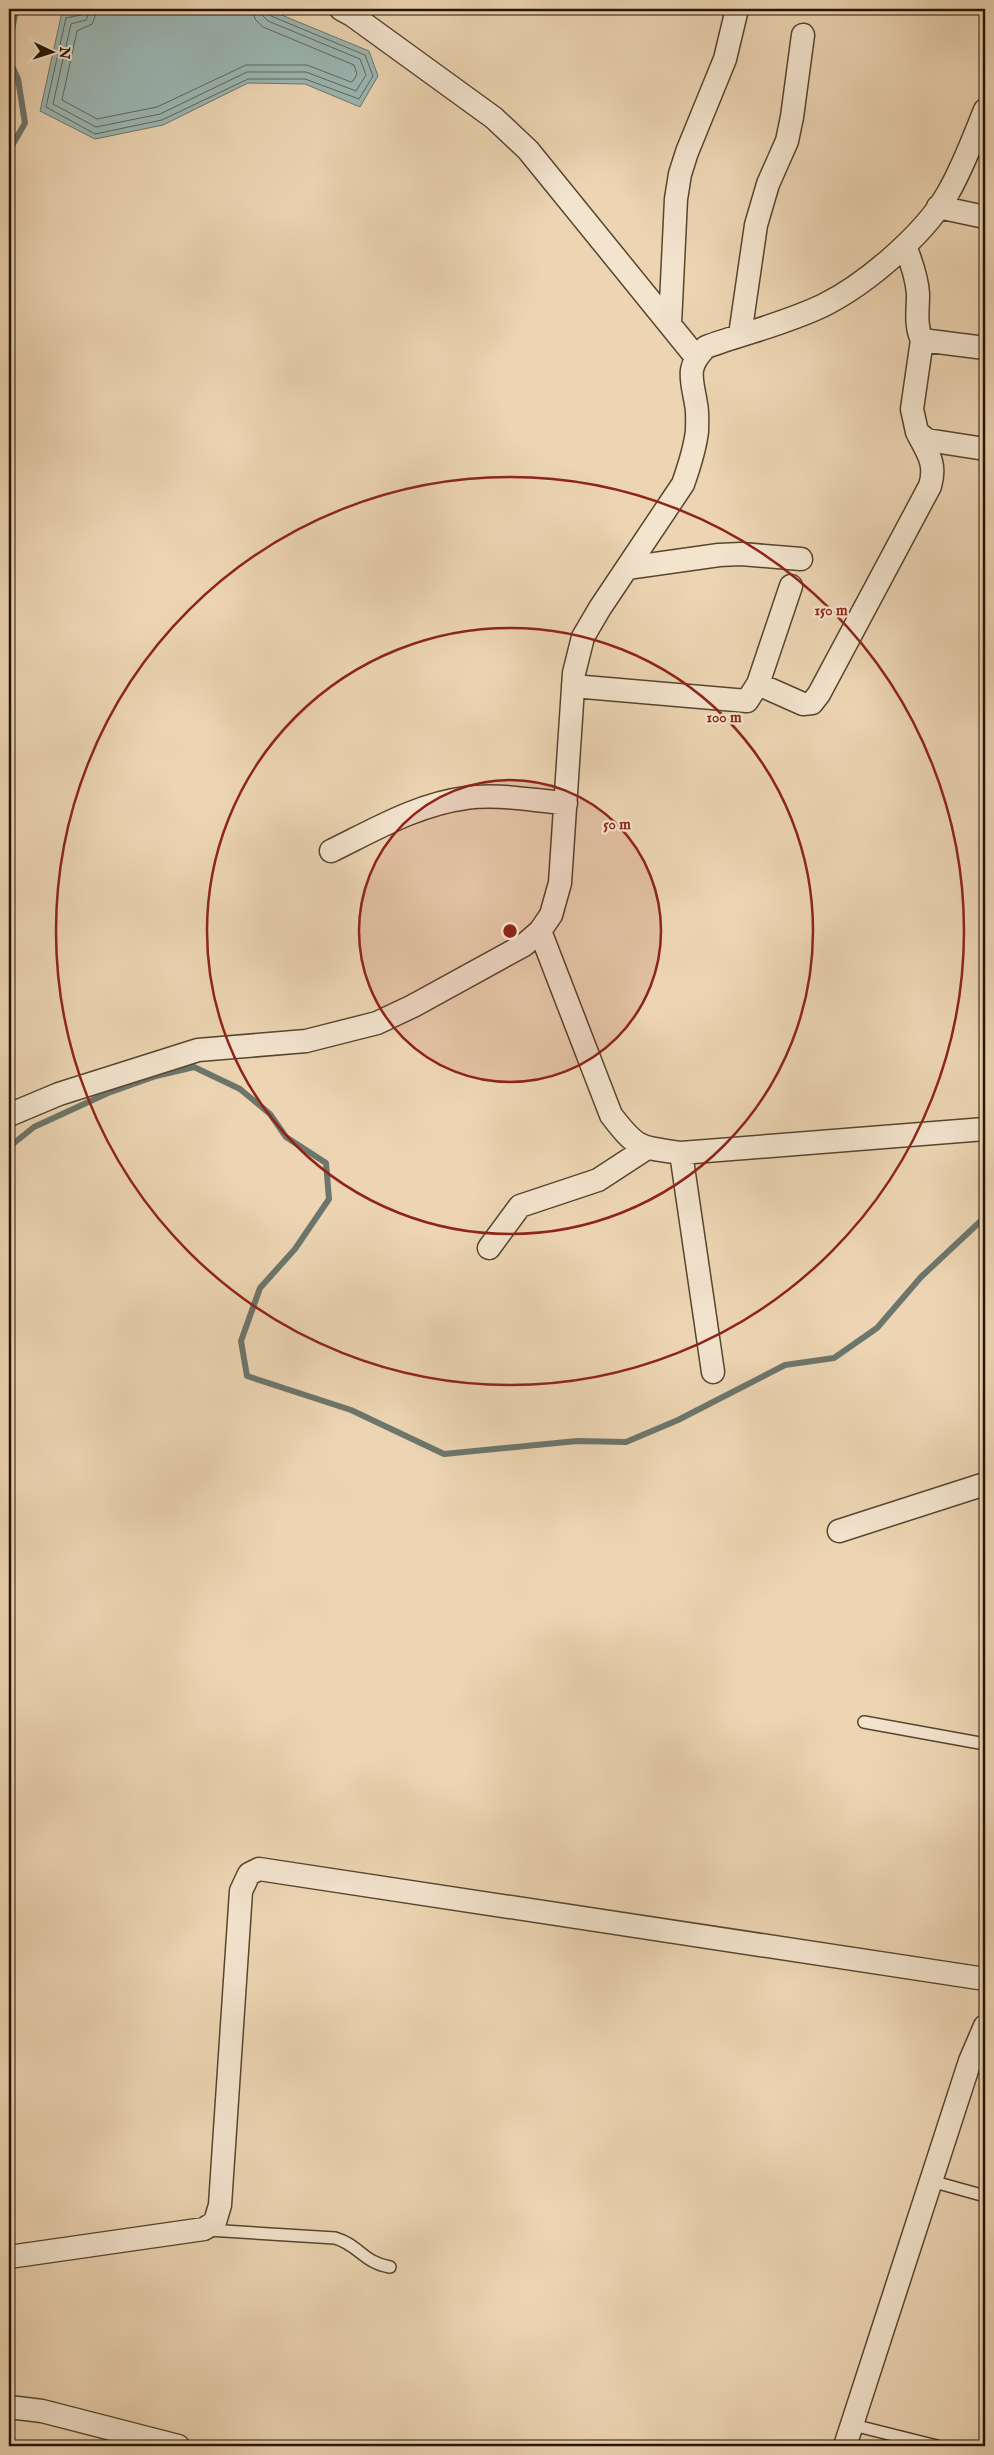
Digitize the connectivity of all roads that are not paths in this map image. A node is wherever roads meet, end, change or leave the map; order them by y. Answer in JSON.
{"nodes":[{"id":1,"x":737,"y":9,"type":"edge"},
{"id":2,"x":349,"y":11,"type":"edge"},
{"id":3,"x":803,"y":35,"type":"dead end"},
{"id":4,"x":985,"y":110,"type":"edge"},
{"id":5,"x":938,"y":207,"type":"junction"},
{"id":6,"x":985,"y":217,"type":"edge"},
{"id":7,"x":905,"y":246,"type":"junction"},
{"id":8,"x":670,"y":324,"type":"junction"},
{"id":9,"x":740,"y":335,"type":"junction"},
{"id":10,"x":922,"y":340,"type":"junction"},
{"id":11,"x":985,"y":348,"type":"edge"},
{"id":12,"x":696,"y":357,"type":"junction"},
{"id":13,"x":917,"y":432,"type":"junction"},
{"id":14,"x":985,"y":449,"type":"edge"},
{"id":15,"x":801,"y":558,"type":"dead end"},
{"id":16,"x":627,"y":568,"type":"junction"},
{"id":17,"x":791,"y":586,"type":"dead end"},
{"id":18,"x":758,"y":684,"type":"junction"},
{"id":19,"x":573,"y":686,"type":"junction"},
{"id":20,"x":566,"y":803,"type":"junction"},
{"id":21,"x":331,"y":851,"type":"dead end"},
{"id":22,"x":540,"y":931,"type":"junction"},
{"id":23,"x":9,"y":1115,"type":"edge"},
{"id":24,"x":985,"y":1129,"type":"edge"},
{"id":25,"x":647,"y":1148,"type":"junction"},
{"id":26,"x":681,"y":1153,"type":"junction"},
{"id":27,"x":489,"y":1248,"type":"dead end"},
{"id":28,"x":713,"y":1372,"type":"dead end"},
{"id":29,"x":985,"y":1484,"type":"edge"},
{"id":30,"x":839,"y":1531,"type":"dead end"},
{"id":31,"x":864,"y":1722,"type":"dead end"},
{"id":32,"x":985,"y":1744,"type":"edge"},
{"id":33,"x":985,"y":1979,"type":"edge"},
{"id":34,"x":985,"y":2026,"type":"edge"},
{"id":35,"x":931,"y":2181,"type":"junction"},
{"id":36,"x":985,"y":2196,"type":"edge"},
{"id":37,"x":204,"y":2230,"type":"junction"},
{"id":38,"x":9,"y":2257,"type":"edge"},
{"id":39,"x":390,"y":2267,"type":"dead end"},
{"id":40,"x":9,"y":2407,"type":"edge"},
{"id":41,"x":853,"y":2425,"type":"junction"},
{"id":42,"x":178,"y":2446,"type":"edge"},
{"id":43,"x":845,"y":2446,"type":"edge"},
{"id":44,"x":937,"y":2446,"type":"edge"}],
"edges":[{"from":1,"to":8,"type":"street"},
{"from":2,"to":8,"type":"street"},
{"from":3,"to":9,"type":"street"},
{"from":4,"to":5,"type":"street"},
{"from":5,"to":6,"type":"street"},
{"from":5,"to":7,"type":"street"},
{"from":7,"to":9,"type":"street"},
{"from":7,"to":10,"type":"street"},
{"from":8,"to":12,"type":"street"},
{"from":9,"to":12,"type":"street"},
{"from":10,"to":11,"type":"street"},
{"from":10,"to":13,"type":"street"},
{"from":12,"to":16,"type":"street"},
{"from":13,"to":14,"type":"street"},
{"from":13,"to":18,"type":"street"},
{"from":15,"to":16,"type":"street"},
{"from":16,"to":19,"type":"street"},
{"from":17,"to":18,"type":"street"},
{"from":18,"to":19,"type":"street"},
{"from":19,"to":20,"type":"street"},
{"from":20,"to":21,"type":"street"},
{"from":20,"to":22,"type":"street"},
{"from":22,"to":23,"type":"street"},
{"from":22,"to":25,"type":"street"},
{"from":24,"to":26,"type":"street"},
{"from":25,"to":26,"type":"street"},
{"from":25,"to":27,"type":"street"},
{"from":26,"to":28,"type":"street"},
{"from":29,"to":30,"type":"street"},
{"from":31,"to":32,"type":"lane"},
{"from":33,"to":37,"type":"street"},
{"from":34,"to":35,"type":"street"},
{"from":35,"to":36,"type":"lane"},
{"from":35,"to":41,"type":"street"},
{"from":37,"to":38,"type":"street"},
{"from":37,"to":39,"type":"lane"},
{"from":40,"to":42,"type":"street"},
{"from":41,"to":43,"type":"street"},
{"from":41,"to":44,"type":"lane"}]}
